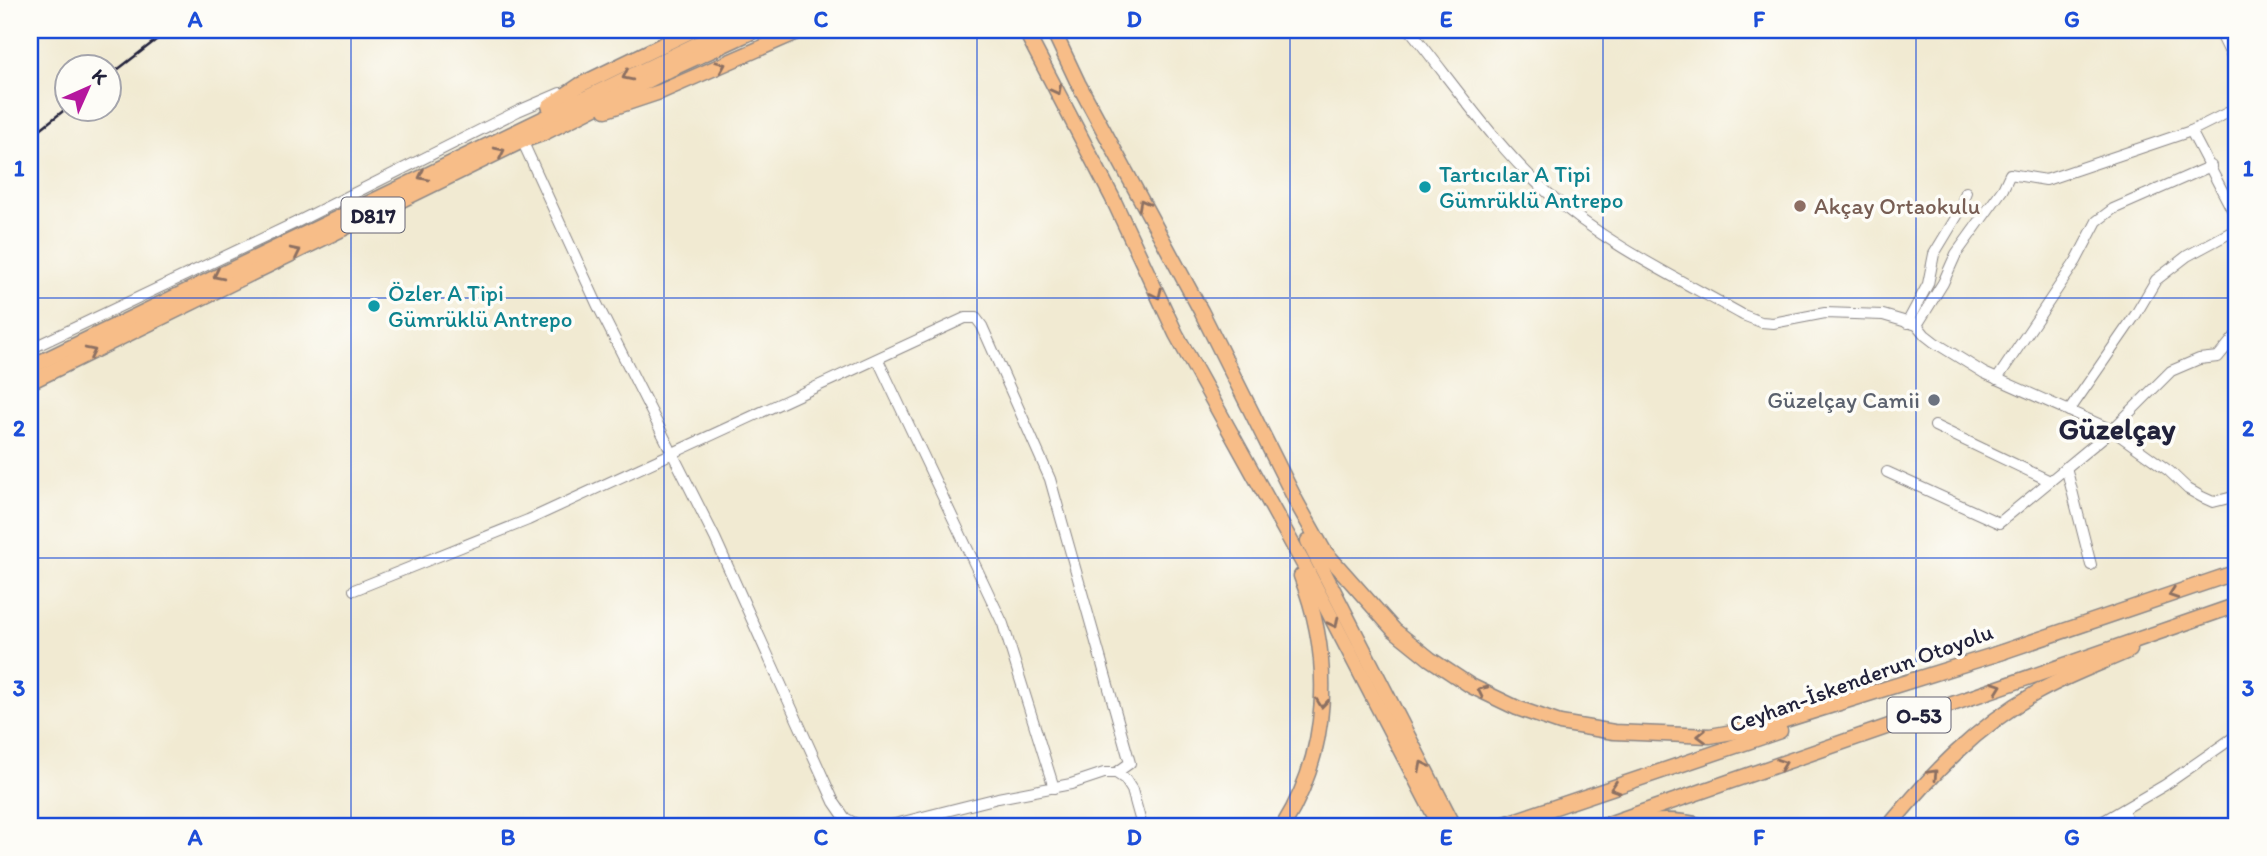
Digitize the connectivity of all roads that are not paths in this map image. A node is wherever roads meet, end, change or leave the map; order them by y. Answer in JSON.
{"nodes":[{"id":1,"x":693,"y":30,"type":"edge"},
{"id":2,"x":726,"y":30,"type":"edge"},
{"id":3,"x":757,"y":30,"type":"edge"},
{"id":4,"x":802,"y":30,"type":"edge"},
{"id":5,"x":1025,"y":30,"type":"edge"},
{"id":6,"x":1053,"y":30,"type":"edge"},
{"id":7,"x":1410,"y":30,"type":"edge"},
{"id":8,"x":2219,"y":30,"type":"edge"},
{"id":9,"x":714,"y":41,"type":"junction"},
{"id":10,"x":2237,"y":67,"type":"edge"},
{"id":11,"x":580,"y":85,"type":"junction"},
{"id":12,"x":2237,"y":108,"type":"edge"},
{"id":13,"x":2191,"y":131,"type":"junction"},
{"id":14,"x":542,"y":134,"type":"junction"},
{"id":15,"x":520,"y":135,"type":"junction"},
{"id":16,"x":2211,"y":166,"type":"junction"},
{"id":17,"x":1966,"y":192,"type":"dead end"},
{"id":18,"x":2237,"y":219,"type":"edge"},
{"id":19,"x":2237,"y":229,"type":"edge"},
{"id":20,"x":1912,"y":324,"type":"junction"},
{"id":21,"x":1209,"y":329,"type":"junction"},
{"id":22,"x":2237,"y":334,"type":"edge"},
{"id":23,"x":30,"y":349,"type":"edge"},
{"id":24,"x":878,"y":360,"type":"junction"},
{"id":25,"x":30,"y":367,"type":"edge"},
{"id":26,"x":1997,"y":379,"type":"junction"},
{"id":27,"x":30,"y":382,"type":"edge"},
{"id":28,"x":2069,"y":411,"type":"junction"},
{"id":29,"x":1935,"y":426,"type":"dead end"},
{"id":30,"x":2112,"y":430,"type":"junction"},
{"id":31,"x":672,"y":452,"type":"junction"},
{"id":32,"x":2066,"y":467,"type":"junction"},
{"id":33,"x":1887,"y":472,"type":"dead end"},
{"id":34,"x":1256,"y":476,"type":"junction"},
{"id":35,"x":2050,"y":481,"type":"junction"},
{"id":36,"x":2237,"y":496,"type":"edge"},
{"id":37,"x":2091,"y":565,"type":"dead end"},
{"id":38,"x":2237,"y":572,"type":"edge"},
{"id":39,"x":354,"y":590,"type":"dead end"},
{"id":40,"x":2237,"y":605,"type":"edge"},
{"id":41,"x":2003,"y":652,"type":"junction"},
{"id":42,"x":2237,"y":735,"type":"edge"},
{"id":43,"x":1116,"y":773,"type":"junction"},
{"id":44,"x":1054,"y":788,"type":"junction"},
{"id":45,"x":2123,"y":810,"type":"junction"},
{"id":46,"x":2237,"y":821,"type":"edge"},
{"id":47,"x":860,"y":826,"type":"edge"},
{"id":48,"x":887,"y":826,"type":"edge"},
{"id":49,"x":1142,"y":826,"type":"edge"},
{"id":50,"x":1283,"y":826,"type":"edge"},
{"id":51,"x":1440,"y":826,"type":"edge"},
{"id":52,"x":1454,"y":826,"type":"edge"},
{"id":53,"x":1499,"y":826,"type":"edge"},
{"id":54,"x":1602,"y":826,"type":"edge"},
{"id":55,"x":1624,"y":826,"type":"edge"},
{"id":56,"x":1702,"y":826,"type":"edge"},
{"id":57,"x":1889,"y":826,"type":"edge"},
{"id":58,"x":2095,"y":826,"type":"edge"},
{"id":59,"x":2130,"y":826,"type":"edge"},
{"id":60,"x":2230,"y":826,"type":"edge"}],
"edges":[{"from":1,"to":11,"type":"highway"},
{"from":2,"to":9,"type":"highway","number":"D817"},
{"from":3,"to":9,"type":"highway","number":"D817"},
{"from":14,"to":4,"type":"highway","one_way":true},
{"from":5,"to":34,"type":"highway","one_way":true},
{"from":21,"to":6,"type":"highway","one_way":true},
{"from":7,"to":20,"type":"street"},
{"from":8,"to":10,"type":"street"},
{"from":9,"to":14,"type":"highway","number":"D817"},
{"from":9,"to":15,"type":"highway","number":"D817","one_way":true},
{"from":11,"to":15,"type":"highway"},
{"from":11,"to":23,"type":"street"},
{"from":12,"to":13,"type":"street"},
{"from":13,"to":16,"type":"street"},
{"from":13,"to":20,"type":"street"},
{"from":14,"to":15,"type":"highway","number":"D817"},
{"from":15,"to":25,"type":"highway","number":"D817","one_way":true},
{"from":27,"to":15,"type":"highway","number":"D817","one_way":true},
{"from":15,"to":31,"type":"street"},
{"from":16,"to":18,"type":"street"},
{"from":16,"to":26,"type":"street"},
{"from":17,"to":20,"type":"street"},
{"from":19,"to":28,"type":"street"},
{"from":20,"to":26,"type":"street"},
{"from":41,"to":21,"type":"highway","one_way":true},
{"from":52,"to":21,"type":"highway","one_way":true},
{"from":22,"to":30,"type":"street"},
{"from":24,"to":31,"type":"street"},
{"from":24,"to":43,"type":"street"},
{"from":24,"to":44,"type":"street"},
{"from":26,"to":28,"type":"street"},
{"from":28,"to":30,"type":"street"},
{"from":29,"to":35,"type":"street"},
{"from":30,"to":32,"type":"street"},
{"from":30,"to":36,"type":"street"},
{"from":31,"to":39,"type":"street"},
{"from":31,"to":47,"type":"street"},
{"from":32,"to":35,"type":"street"},
{"from":32,"to":37,"type":"street"},
{"from":33,"to":35,"type":"street"},
{"from":34,"to":50,"type":"highway","one_way":true},
{"from":34,"to":51,"type":"highway","one_way":true},
{"from":38,"to":41,"type":"highway","name":"Ceyhan-İskenderun Otoyolu","number":"O-53","one_way":true},
{"from":54,"to":40,"type":"highway","number":"O-53","one_way":true},
{"from":57,"to":40,"type":"highway","one_way":true},
{"from":41,"to":53,"type":"highway","name":"Ceyhan-İskenderun Otoyolu","number":"O-53","one_way":true},
{"from":42,"to":45,"type":"street"},
{"from":43,"to":44,"type":"street"},
{"from":43,"to":49,"type":"street"},
{"from":44,"to":48,"type":"street"},
{"from":45,"to":58,"type":"street"},
{"from":45,"to":59,"type":"street"},
{"from":46,"to":60,"type":"street"},
{"from":55,"to":56,"type":"highway"}]}
